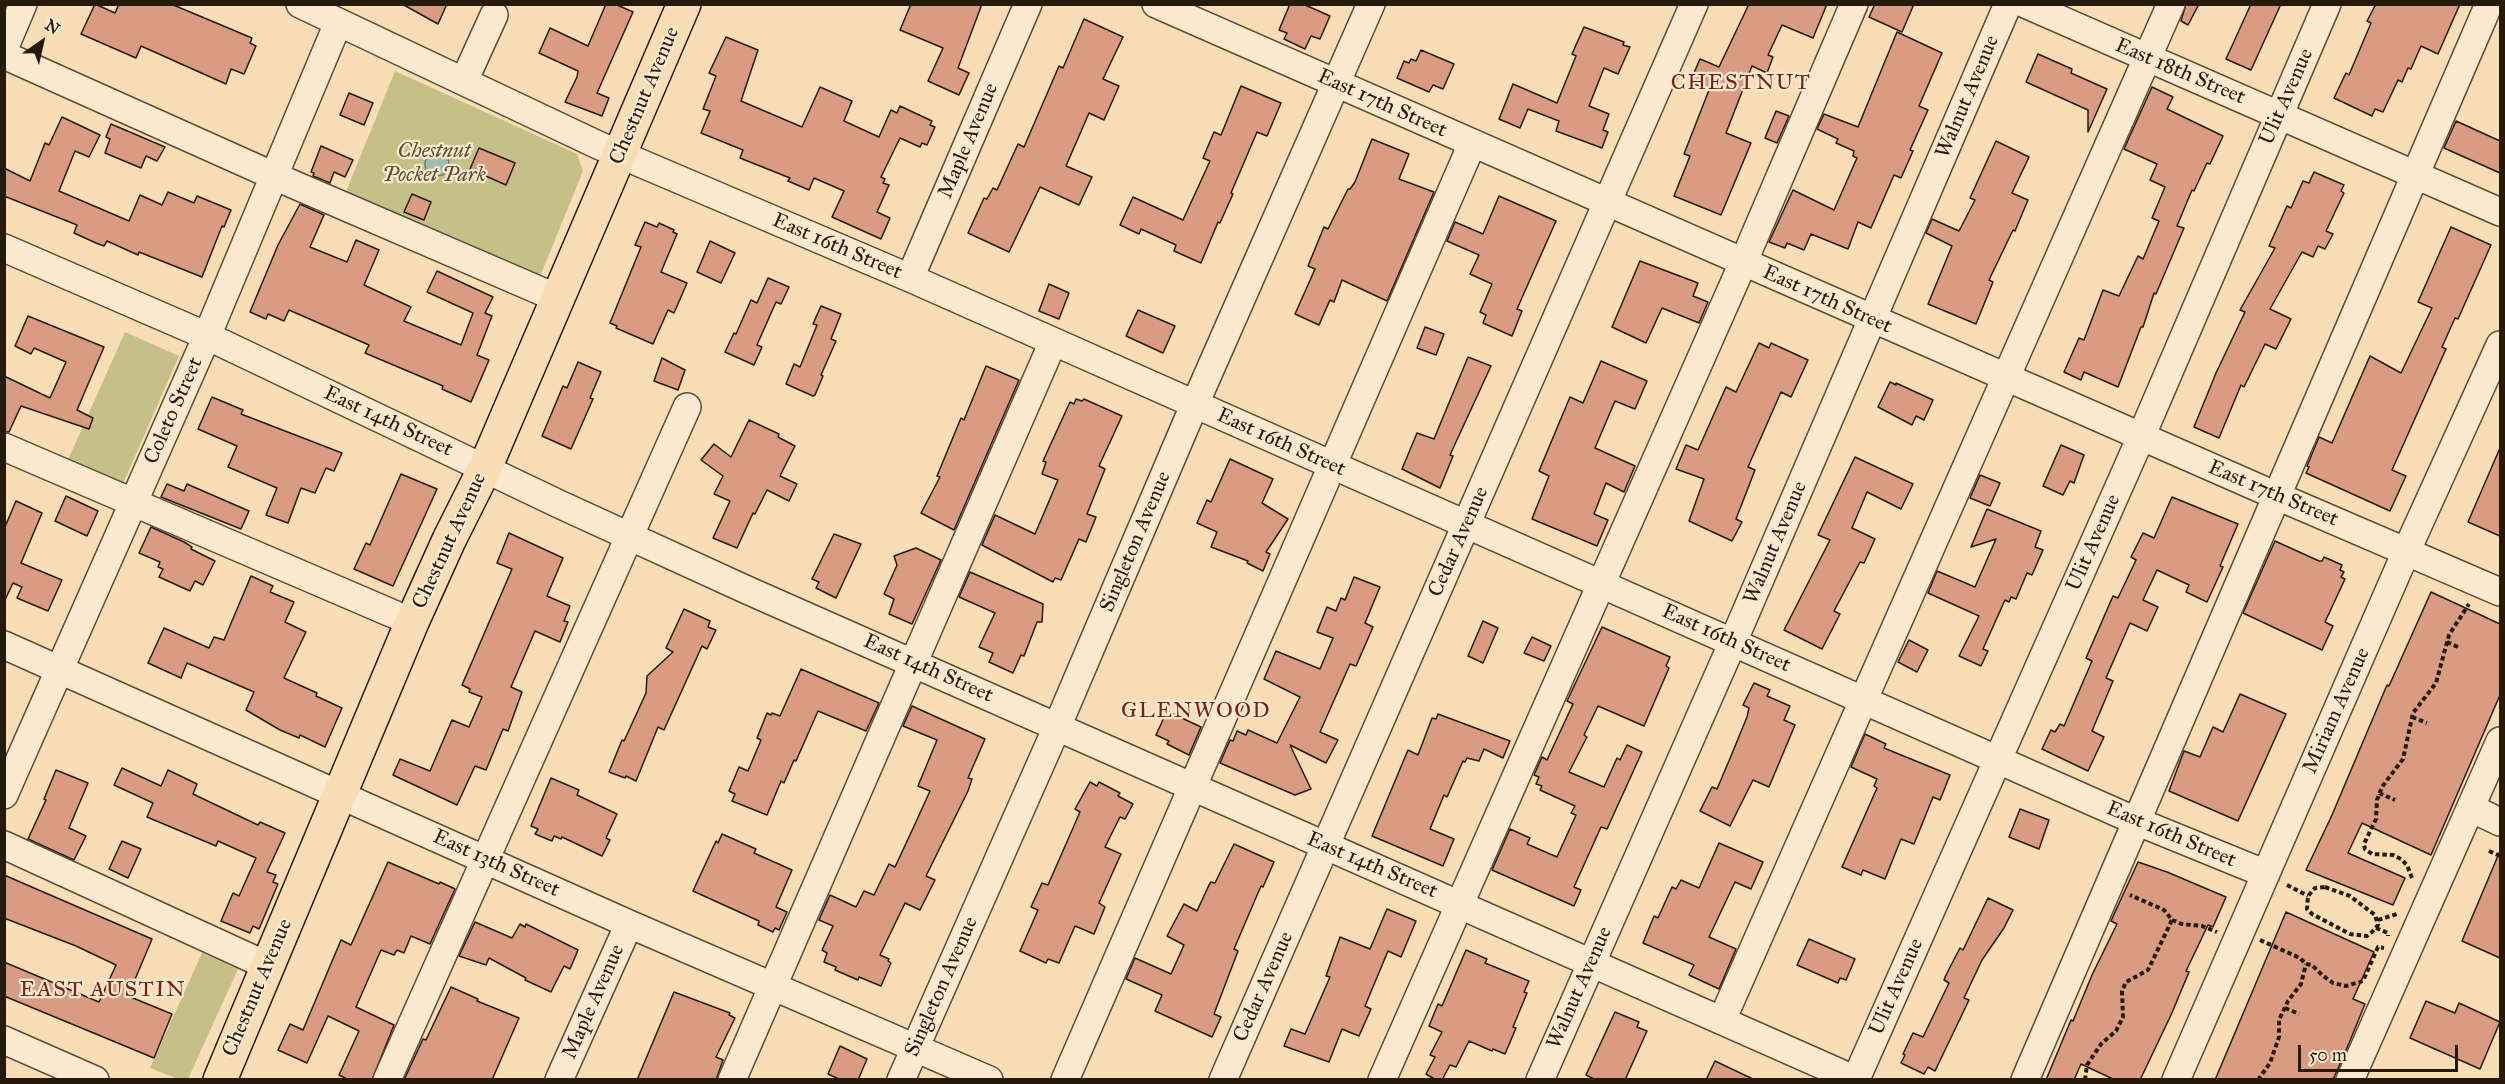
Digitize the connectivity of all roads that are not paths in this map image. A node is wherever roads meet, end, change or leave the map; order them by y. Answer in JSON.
{"nodes":[{"id":1,"x":22,"y":4,"type":"edge"},
{"id":2,"x":300,"y":4,"type":"edge"},
{"id":3,"x":684,"y":4,"type":"edge"},
{"id":4,"x":1028,"y":4,"type":"edge"},
{"id":5,"x":1156,"y":4,"type":"edge"},
{"id":6,"x":1371,"y":4,"type":"edge"},
{"id":7,"x":1694,"y":4,"type":"edge"},
{"id":8,"x":1854,"y":4,"type":"edge"},
{"id":9,"x":2008,"y":4,"type":"edge"},
{"id":10,"x":2025,"y":4,"type":"edge"},
{"id":11,"x":2171,"y":4,"type":"edge"},
{"id":12,"x":2327,"y":4,"type":"edge"},
{"id":13,"x":2489,"y":4,"type":"edge"},
{"id":14,"x":494,"y":15,"type":"dead end"},
{"id":15,"x":338,"y":23,"type":"junction"},
{"id":16,"x":4,"y":49,"type":"edge"},
{"id":17,"x":4,"y":55,"type":"edge"},
{"id":18,"x":2147,"y":58,"type":"junction"},
{"id":19,"x":464,"y":81,"type":"junction"},
{"id":20,"x":1337,"y":85,"type":"junction"},
{"id":21,"x":2278,"y":115,"type":"junction"},
{"id":22,"x":1472,"y":144,"type":"junction"},
{"id":23,"x":620,"y":154,"type":"junction"},
{"id":24,"x":2415,"y":175,"type":"junction"},
{"id":25,"x":274,"y":176,"type":"junction"},
{"id":26,"x":1607,"y":203,"type":"junction"},
{"id":27,"x":2500,"y":212,"type":"edge"},
{"id":28,"x":4,"y":248,"type":"edge"},
{"id":29,"x":1743,"y":263,"type":"junction"},
{"id":30,"x":910,"y":278,"type":"junction"},
{"id":31,"x":557,"y":298,"type":"junction"},
{"id":32,"x":1873,"y":319,"type":"junction"},
{"id":33,"x":207,"y":336,"type":"junction"},
{"id":34,"x":1053,"y":342,"type":"junction"},
{"id":35,"x":2500,"y":345,"type":"edge"},
{"id":36,"x":2006,"y":378,"type":"junction"},
{"id":37,"x":1195,"y":405,"type":"junction"},
{"id":38,"x":687,"y":406,"type":"dead end"},
{"id":39,"x":2141,"y":437,"type":"junction"},
{"id":40,"x":4,"y":447,"type":"edge"},
{"id":41,"x":1334,"y":466,"type":"junction"},
{"id":42,"x":485,"y":468,"type":"junction"},
{"id":43,"x":2277,"y":496,"type":"junction"},
{"id":44,"x":133,"y":503,"type":"junction"},
{"id":45,"x":1467,"y":525,"type":"junction"},
{"id":46,"x":628,"y":536,"type":"junction"},
{"id":47,"x":2406,"y":552,"type":"junction"},
{"id":48,"x":1599,"y":584,"type":"junction"},
{"id":49,"x":2500,"y":592,"type":"edge"},
{"id":50,"x":412,"y":622,"type":"junction"},
{"id":51,"x":1732,"y":642,"type":"junction"},
{"id":52,"x":4,"y":645,"type":"edge"},
{"id":53,"x":914,"y":662,"type":"junction"},
{"id":54,"x":60,"y":669,"type":"junction"},
{"id":55,"x":1864,"y":700,"type":"junction"},
{"id":56,"x":1057,"y":727,"type":"junction"},
{"id":57,"x":2500,"y":741,"type":"edge"},
{"id":58,"x":1997,"y":760,"type":"junction"},
{"id":59,"x":1192,"y":787,"type":"junction"},
{"id":60,"x":338,"y":794,"type":"junction"},
{"id":61,"x":4,"y":795,"type":"edge"},
{"id":62,"x":2470,"y":808,"type":"junction"},
{"id":63,"x":2136,"y":821,"type":"junction"},
{"id":64,"x":2500,"y":822,"type":"edge"},
{"id":65,"x":4,"y":845,"type":"edge"},
{"id":66,"x":1326,"y":846,"type":"junction"},
{"id":67,"x":485,"y":859,"type":"junction"},
{"id":68,"x":2276,"y":879,"type":"junction"},
{"id":69,"x":1461,"y":904,"type":"junction"},
{"id":70,"x":628,"y":924,"type":"junction"},
{"id":71,"x":1591,"y":961,"type":"junction"},
{"id":72,"x":268,"y":966,"type":"junction"},
{"id":73,"x":773,"y":986,"type":"junction"},
{"id":74,"x":1722,"y":1020,"type":"junction"},
{"id":75,"x":4,"y":1040,"type":"edge"},
{"id":76,"x":915,"y":1047,"type":"junction"},
{"id":77,"x":1856,"y":1079,"type":"edge"},
{"id":78,"x":95,"y":1080,"type":"edge"},
{"id":79,"x":220,"y":1080,"type":"edge"},
{"id":80,"x":387,"y":1080,"type":"edge"},
{"id":81,"x":559,"y":1080,"type":"edge"},
{"id":82,"x":732,"y":1080,"type":"edge"},
{"id":83,"x":901,"y":1080,"type":"edge"},
{"id":84,"x":989,"y":1080,"type":"edge"},
{"id":85,"x":1065,"y":1080,"type":"edge"},
{"id":86,"x":1223,"y":1080,"type":"edge"},
{"id":87,"x":1382,"y":1080,"type":"edge"},
{"id":88,"x":1540,"y":1080,"type":"edge"},
{"id":89,"x":2025,"y":1080,"type":"edge"},
{"id":90,"x":2176,"y":1080,"type":"edge"},
{"id":91,"x":2350,"y":1080,"type":"edge"}],
"edges":[{"from":1,"to":16,"type":"street"},
{"from":2,"to":15,"type":"street","name":"East 16th Street"},
{"from":3,"to":23,"type":"main road","name":"Chestnut Avenue"},
{"from":4,"to":30,"type":"street","name":"Maple Avenue"},
{"from":5,"to":20,"type":"street","name":"East 17th Street"},
{"from":6,"to":20,"type":"street","name":"Singleton Avenue"},
{"from":7,"to":26,"type":"street","name":"Cedar Avenue"},
{"from":8,"to":29,"type":"street"},
{"from":9,"to":32,"type":"street","name":"Walnut Avenue"},
{"from":10,"to":18,"type":"street","name":"East 18th Street"},
{"from":11,"to":18,"type":"street"},
{"from":12,"to":21,"type":"street","name":"Ulit Avenue"},
{"from":13,"to":24,"type":"street"},
{"from":14,"to":19,"type":"street"},
{"from":15,"to":19,"type":"street","name":"East 16th Street"},
{"from":15,"to":25,"type":"street","name":"Coleto Street"},
{"from":17,"to":25,"type":"street"},
{"from":18,"to":21,"type":"street","name":"East 18th Street"},
{"from":18,"to":36,"type":"street"},
{"from":19,"to":23,"type":"street","name":"East 16th Street"},
{"from":20,"to":22,"type":"street","name":"East 17th Street"},
{"from":20,"to":37,"type":"street","name":"Singleton Avenue"},
{"from":21,"to":24,"type":"street","name":"East 18th Street"},
{"from":21,"to":39,"type":"street","name":"Ulit Avenue"},
{"from":22,"to":26,"type":"street","name":"East 17th Street"},
{"from":22,"to":41,"type":"street"},
{"from":23,"to":30,"type":"street","name":"East 16th Street"},
{"from":23,"to":31,"type":"main road","name":"Chestnut Avenue"},
{"from":24,"to":27,"type":"street","name":"East 18th Street"},
{"from":24,"to":43,"type":"street"},
{"from":25,"to":31,"type":"street"},
{"from":25,"to":33,"type":"street","name":"Coleto Street"},
{"from":26,"to":29,"type":"street","name":"East 17th Street"},
{"from":26,"to":45,"type":"street","name":"Cedar Avenue"},
{"from":28,"to":33,"type":"street","name":"East 14th Street"},
{"from":29,"to":32,"type":"street","name":"East 17th Street"},
{"from":29,"to":48,"type":"street"},
{"from":30,"to":34,"type":"street","name":"East 16th Street"},
{"from":31,"to":42,"type":"main road","name":"Chestnut Avenue"},
{"from":32,"to":36,"type":"street","name":"East 17th Street"},
{"from":32,"to":51,"type":"street","name":"Walnut Avenue"},
{"from":33,"to":42,"type":"street","name":"East 14th Street"},
{"from":33,"to":44,"type":"street","name":"Coleto Street"},
{"from":34,"to":37,"type":"street","name":"East 16th Street"},
{"from":34,"to":53,"type":"street"},
{"from":35,"to":47,"type":"street","name":"Miriam Avenue"},
{"from":36,"to":39,"type":"street","name":"East 17th Street"},
{"from":36,"to":55,"type":"street"},
{"from":37,"to":41,"type":"street","name":"East 16th Street"},
{"from":37,"to":56,"type":"street","name":"Singleton Avenue"},
{"from":38,"to":46,"type":"street"},
{"from":39,"to":43,"type":"street","name":"East 17th Street"},
{"from":39,"to":58,"type":"street","name":"Ulit Avenue"},
{"from":40,"to":44,"type":"street"},
{"from":41,"to":45,"type":"street","name":"East 16th Street"},
{"from":41,"to":59,"type":"street"},
{"from":42,"to":46,"type":"street","name":"East 14th Street"},
{"from":42,"to":50,"type":"main road","name":"Chestnut Avenue"},
{"from":43,"to":47,"type":"street","name":"East 17th Street"},
{"from":43,"to":63,"type":"street"},
{"from":44,"to":50,"type":"street"},
{"from":44,"to":54,"type":"street","name":"Coleto Street"},
{"from":45,"to":48,"type":"street","name":"East 16th Street"},
{"from":45,"to":66,"type":"street","name":"Cedar Avenue"},
{"from":46,"to":53,"type":"street","name":"East 14th Street"},
{"from":46,"to":67,"type":"street"},
{"from":47,"to":49,"type":"street","name":"East 17th Street"},
{"from":47,"to":68,"type":"street","name":"Miriam Avenue"},
{"from":48,"to":51,"type":"street","name":"East 16th Street"},
{"from":48,"to":69,"type":"street"},
{"from":50,"to":60,"type":"main road","name":"Chestnut Avenue"},
{"from":51,"to":55,"type":"street","name":"East 16th Street"},
{"from":51,"to":71,"type":"street","name":"Walnut Avenue"},
{"from":52,"to":54,"type":"street","name":"East 13th Street"},
{"from":53,"to":56,"type":"street","name":"East 14th Street"},
{"from":53,"to":73,"type":"street"},
{"from":54,"to":60,"type":"street","name":"East 13th Street"},
{"from":54,"to":61,"type":"street","name":"Coleto Street"},
{"from":55,"to":58,"type":"street","name":"East 16th Street"},
{"from":55,"to":74,"type":"street"},
{"from":56,"to":59,"type":"street","name":"East 14th Street"},
{"from":56,"to":76,"type":"street","name":"Singleton Avenue"},
{"from":57,"to":62,"type":"street"},
{"from":58,"to":63,"type":"street","name":"East 16th Street"},
{"from":58,"to":77,"type":"street","name":"Ulit Avenue"},
{"from":59,"to":66,"type":"street","name":"East 14th Street"},
{"from":59,"to":85,"type":"street"},
{"from":60,"to":67,"type":"street","name":"East 13th Street"},
{"from":60,"to":72,"type":"main road","name":"Chestnut Avenue"},
{"from":62,"to":64,"type":"street"},
{"from":62,"to":91,"type":"street"},
{"from":63,"to":68,"type":"street","name":"East 16th Street"},
{"from":63,"to":89,"type":"street"},
{"from":65,"to":72,"type":"street"},
{"from":66,"to":69,"type":"street","name":"East 14th Street"},
{"from":66,"to":86,"type":"street","name":"Cedar Avenue"},
{"from":67,"to":70,"type":"street","name":"East 13th Street"},
{"from":67,"to":80,"type":"street"},
{"from":68,"to":90,"type":"street","name":"Miriam Avenue"},
{"from":69,"to":71,"type":"street","name":"East 14th Street"},
{"from":69,"to":87,"type":"street"},
{"from":70,"to":73,"type":"street","name":"East 13th Street"},
{"from":70,"to":81,"type":"street","name":"Maple Avenue"},
{"from":71,"to":74,"type":"street","name":"East 14th Street"},
{"from":71,"to":88,"type":"street","name":"Walnut Avenue"},
{"from":72,"to":79,"type":"main road","name":"Chestnut Avenue"},
{"from":73,"to":76,"type":"street","name":"East 13th Street"},
{"from":73,"to":82,"type":"street"},
{"from":74,"to":77,"type":"street","name":"East 14th Street"},
{"from":75,"to":78,"type":"street"},
{"from":76,"to":83,"type":"street","name":"Singleton Avenue"},
{"from":76,"to":84,"type":"street","name":"East 13th Street"}]}
